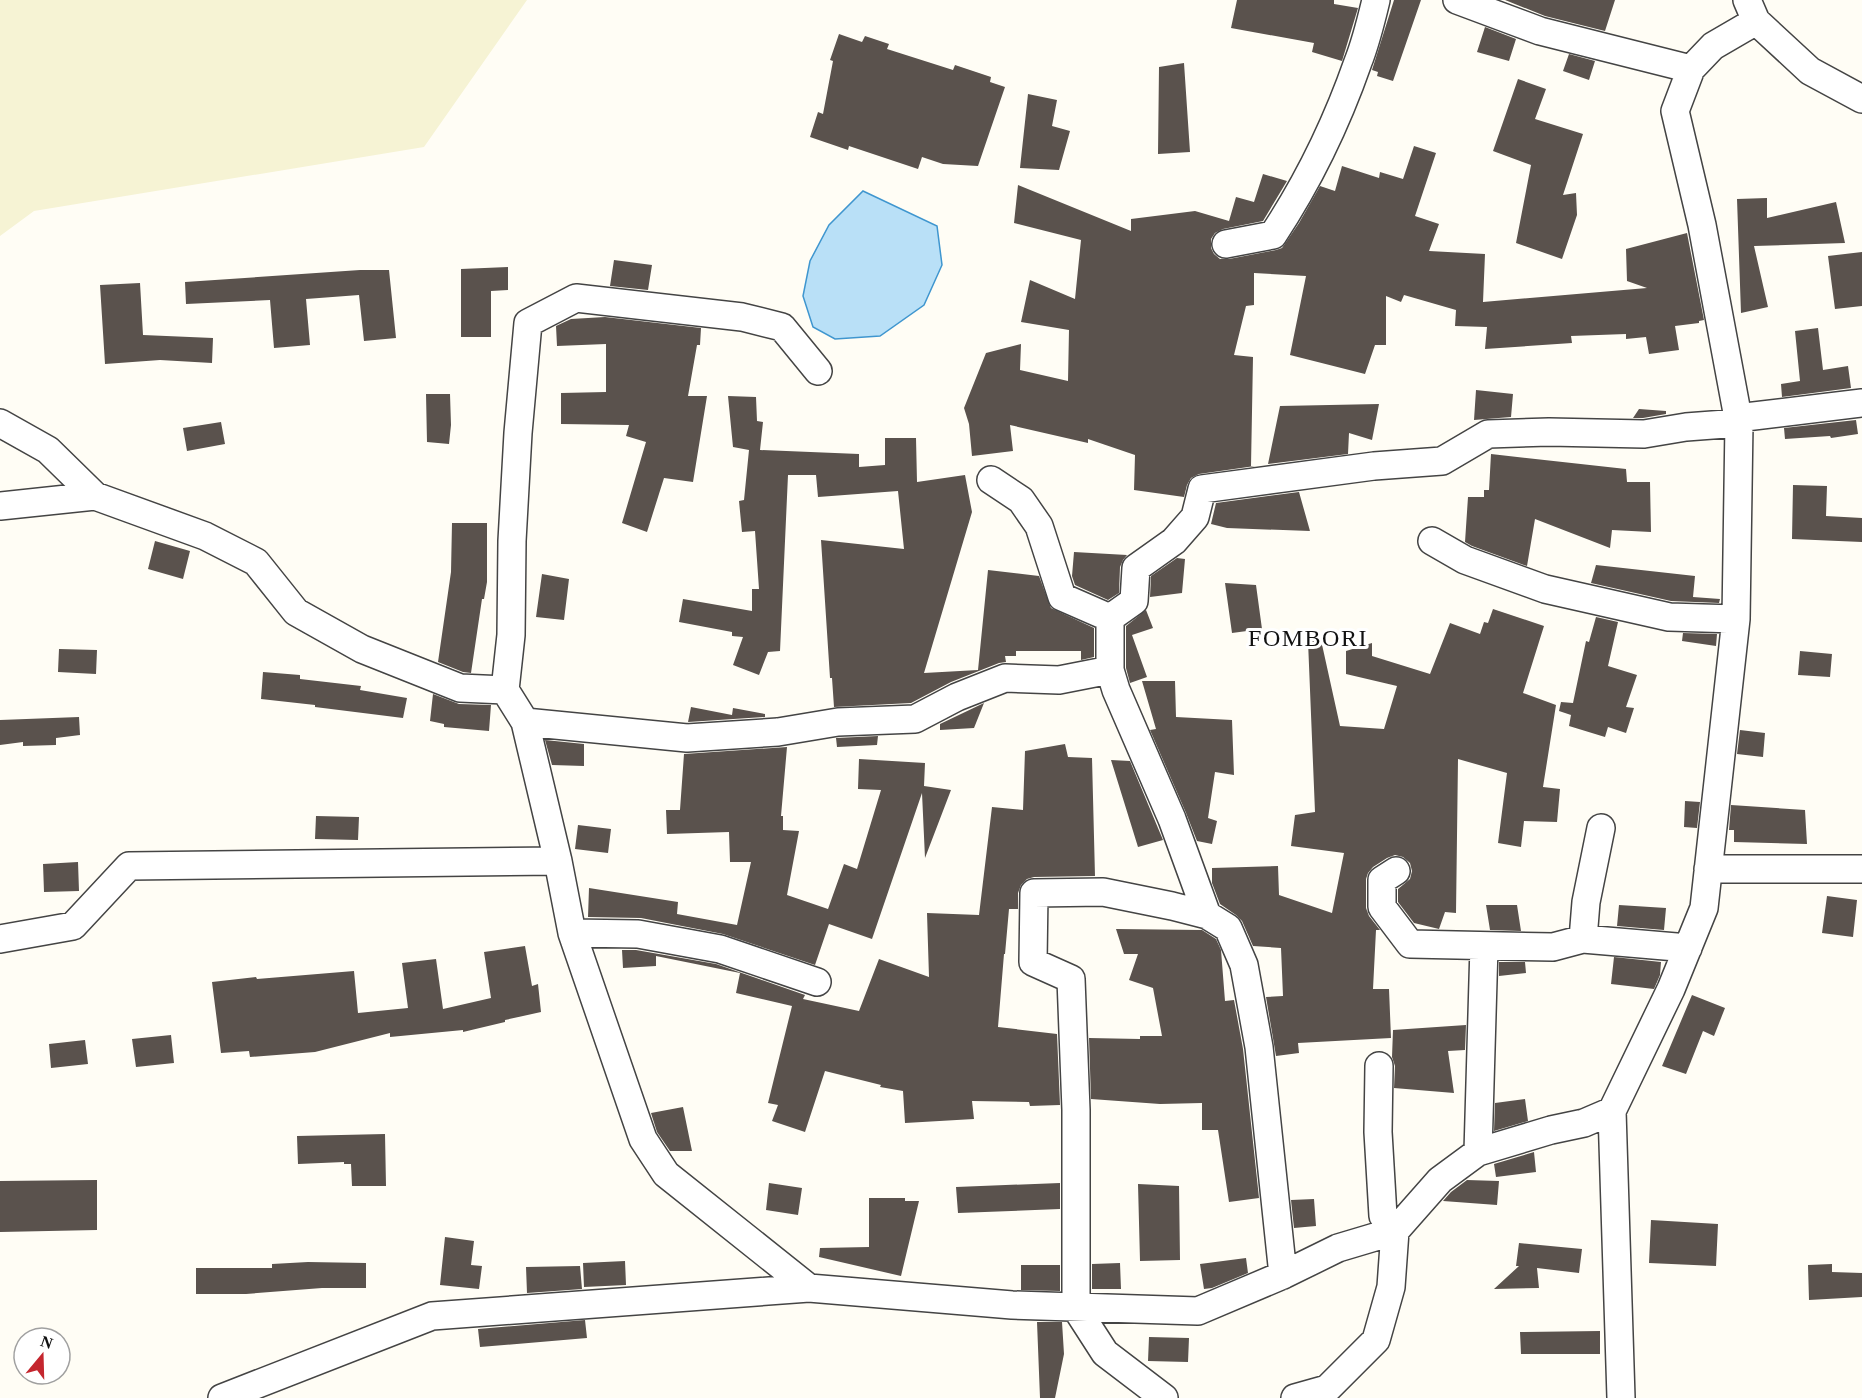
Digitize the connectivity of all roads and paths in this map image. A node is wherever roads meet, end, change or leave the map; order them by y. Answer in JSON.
{"nodes":[{"id":1,"x":1376,"y":0,"type":"edge"},
{"id":2,"x":1457,"y":0,"type":"edge"},
{"id":3,"x":1751,"y":11,"type":"edge"},
{"id":4,"x":1691,"y":69,"type":"junction"},
{"id":5,"x":1862,"y":99,"type":"edge"},
{"id":6,"x":1226,"y":244,"type":"dead end"},
{"id":7,"x":818,"y":371,"type":"dead end"},
{"id":8,"x":1862,"y":403,"type":"edge"},
{"id":9,"x":1738,"y":420,"type":"junction"},
{"id":10,"x":0,"y":423,"type":"edge"},
{"id":11,"x":991,"y":480,"type":"dead end"},
{"id":12,"x":95,"y":496,"type":"junction"},
{"id":13,"x":0,"y":506,"type":"edge"},
{"id":14,"x":1432,"y":541,"type":"dead end"},
{"id":15,"x":1110,"y":618,"type":"junction"},
{"id":16,"x":1736,"y":620,"type":"junction"},
{"id":17,"x":1110,"y":670,"type":"junction"},
{"id":18,"x":505,"y":690,"type":"junction"},
{"id":19,"x":525,"y":722,"type":"junction"},
{"id":20,"x":1601,"y":828,"type":"dead end"},
{"id":21,"x":558,"y":861,"type":"junction"},
{"id":22,"x":1862,"y":868,"type":"edge"},
{"id":23,"x":1708,"y":869,"type":"junction"},
{"id":24,"x":1396,"y":871,"type":"dead end"},
{"id":25,"x":1207,"y":915,"type":"junction"},
{"id":26,"x":572,"y":933,"type":"junction"},
{"id":27,"x":0,"y":939,"type":"edge"},
{"id":28,"x":1583,"y":939,"type":"junction"},
{"id":29,"x":1484,"y":946,"type":"junction"},
{"id":30,"x":1688,"y":948,"type":"junction"},
{"id":31,"x":817,"y":982,"type":"dead end"},
{"id":32,"x":1379,"y":1066,"type":"dead end"},
{"id":33,"x":1612,"y":1112,"type":"junction"},
{"id":34,"x":1478,"y":1152,"type":"junction"},
{"id":35,"x":1395,"y":1231,"type":"junction"},
{"id":36,"x":1284,"y":1275,"type":"junction"},
{"id":37,"x":809,"y":1288,"type":"junction"},
{"id":38,"x":1076,"y":1308,"type":"junction"},
{"id":39,"x":1327,"y":1394,"type":"edge"},
{"id":40,"x":222,"y":1398,"type":"edge"},
{"id":41,"x":1164,"y":1398,"type":"edge"},
{"id":42,"x":1294,"y":1398,"type":"edge"},
{"id":43,"x":1621,"y":1398,"type":"edge"}],
"edges":[{"from":1,"to":6,"type":"street"},
{"from":2,"to":4,"type":"street"},
{"from":3,"to":4,"type":"street"},
{"from":3,"to":5,"type":"street"},
{"from":4,"to":9,"type":"street"},
{"from":7,"to":18,"type":"street"},
{"from":8,"to":9,"type":"street"},
{"from":9,"to":15,"type":"street"},
{"from":9,"to":16,"type":"street"},
{"from":10,"to":12,"type":"street"},
{"from":11,"to":15,"type":"street"},
{"from":12,"to":13,"type":"street"},
{"from":12,"to":18,"type":"street"},
{"from":14,"to":16,"type":"street"},
{"from":15,"to":17,"type":"street"},
{"from":16,"to":23,"type":"street"},
{"from":17,"to":19,"type":"street"},
{"from":17,"to":25,"type":"street"},
{"from":18,"to":19,"type":"street"},
{"from":19,"to":21,"type":"street"},
{"from":20,"to":28,"type":"street"},
{"from":21,"to":26,"type":"street"},
{"from":21,"to":27,"type":"street"},
{"from":22,"to":23,"type":"street"},
{"from":23,"to":30,"type":"street"},
{"from":24,"to":29,"type":"street"},
{"from":25,"to":36,"type":"street"},
{"from":25,"to":38,"type":"street"},
{"from":26,"to":31,"type":"street"},
{"from":26,"to":37,"type":"street"},
{"from":28,"to":29,"type":"street"},
{"from":28,"to":30,"type":"street"},
{"from":29,"to":34,"type":"street"},
{"from":30,"to":33,"type":"street"},
{"from":32,"to":35,"type":"street"},
{"from":33,"to":34,"type":"street"},
{"from":33,"to":43,"type":"street"},
{"from":34,"to":35,"type":"street"},
{"from":35,"to":36,"type":"street"},
{"from":35,"to":39,"type":"street"},
{"from":36,"to":38,"type":"street"},
{"from":37,"to":38,"type":"street"},
{"from":37,"to":40,"type":"street"},
{"from":38,"to":41,"type":"street"},
{"from":39,"to":42,"type":"street"}]}
